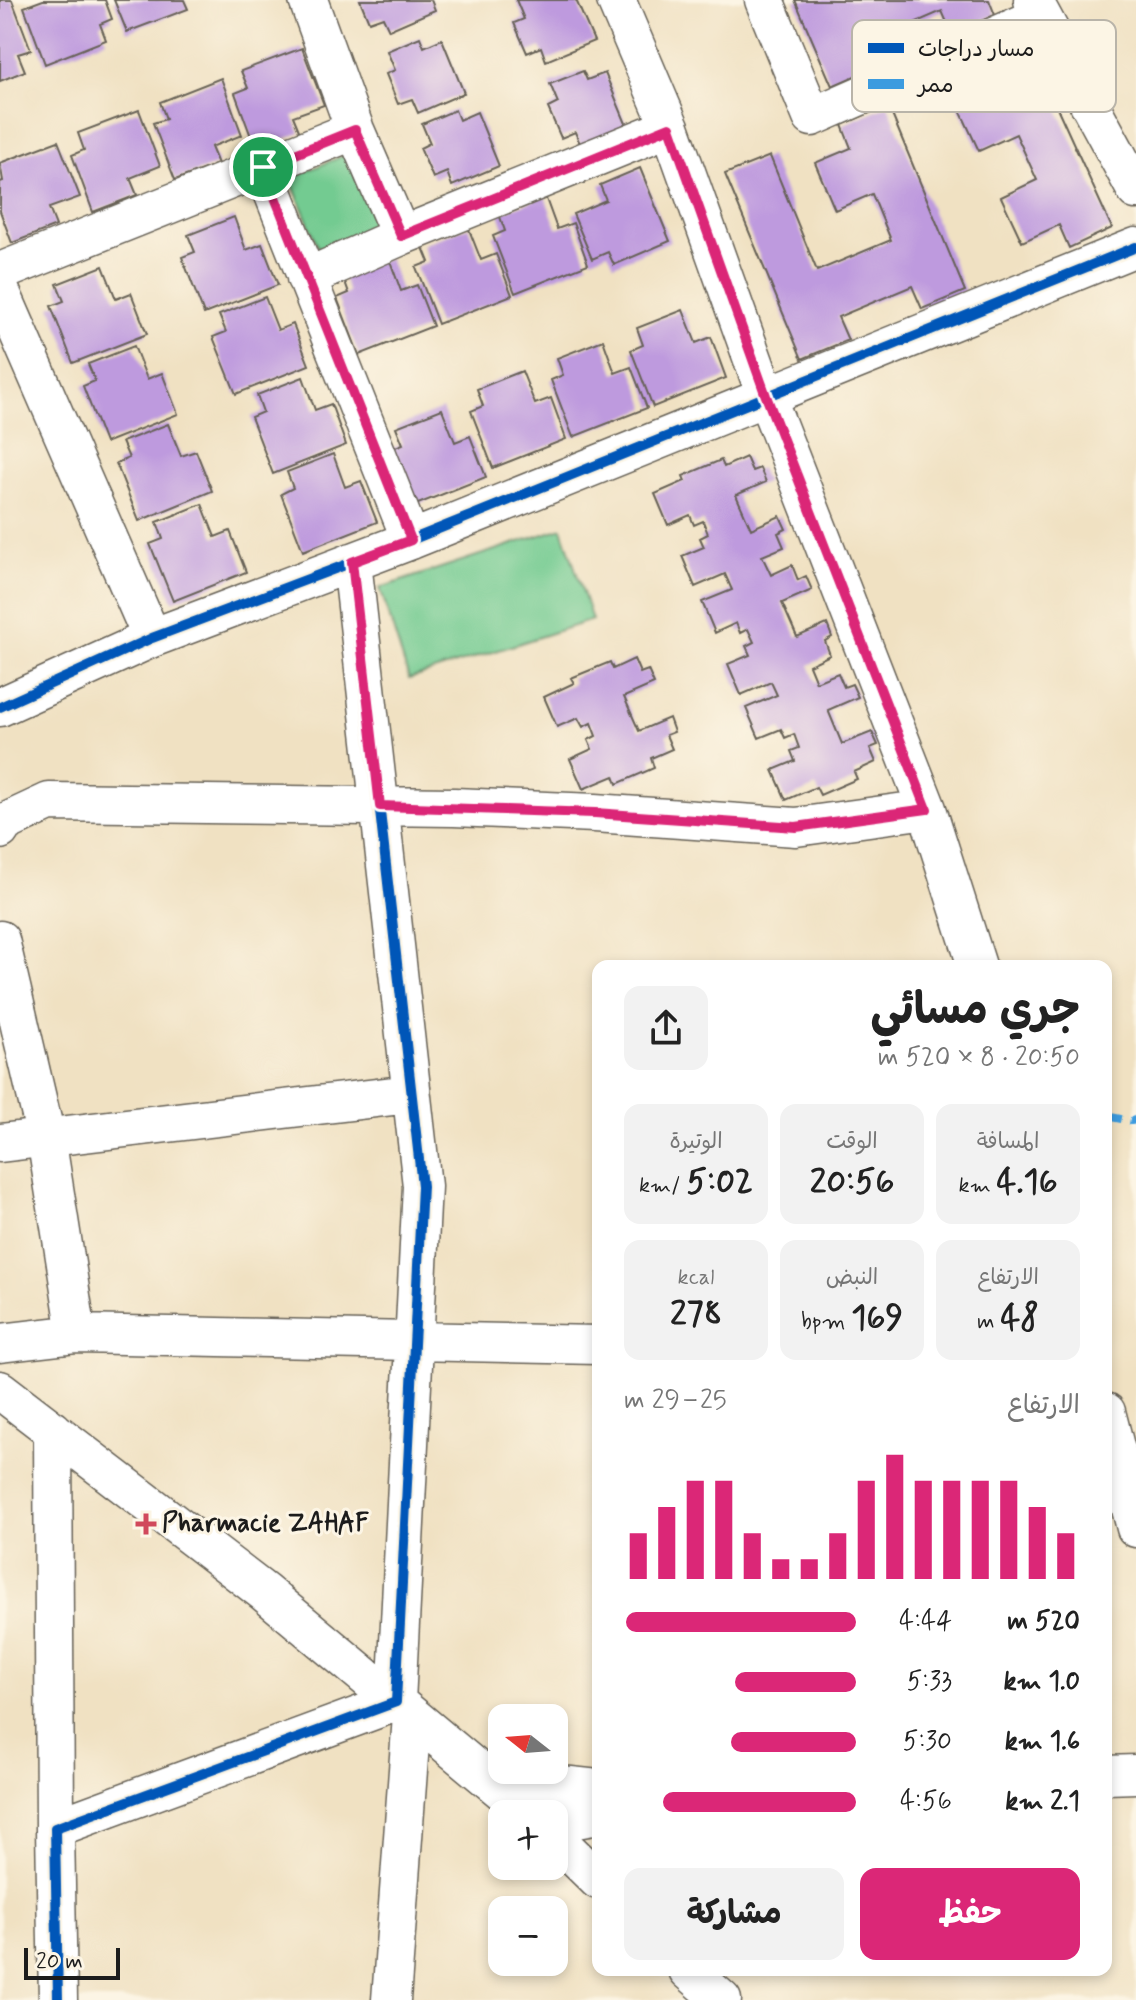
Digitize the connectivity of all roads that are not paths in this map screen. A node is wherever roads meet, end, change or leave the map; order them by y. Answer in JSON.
{"nodes":[{"id":1,"x":308,"y":0,"type":"edge"},
{"id":2,"x":616,"y":0,"type":"edge"},
{"id":3,"x":764,"y":0,"type":"edge"},
{"id":4,"x":1037,"y":8,"type":"edge"},
{"id":5,"x":1012,"y":20,"type":"edge"},
{"id":6,"x":852,"y":98,"type":"edge"},
{"id":7,"x":1097,"y":112,"type":"edge"},
{"id":8,"x":670,"y":127,"type":"junction"},
{"id":9,"x":355,"y":130,"type":"junction"},
{"id":10,"x":263,"y":167,"type":"junction"},
{"id":11,"x":1131,"y":170,"type":"edge"},
{"id":12,"x":401,"y":236,"type":"junction"},
{"id":13,"x":1136,"y":247,"type":"edge"},
{"id":14,"x":0,"y":272,"type":"edge"},
{"id":15,"x":306,"y":278,"type":"junction"},
{"id":16,"x":0,"y":290,"type":"edge"},
{"id":17,"x":766,"y":396,"type":"junction"},
{"id":18,"x":411,"y":540,"type":"junction"},
{"id":19,"x":352,"y":562,"type":"junction"},
{"id":20,"x":152,"y":638,"type":"junction"},
{"id":21,"x":0,"y":707,"type":"edge"},
{"id":22,"x":380,"y":806,"type":"junction"},
{"id":23,"x":927,"y":809,"type":"junction"},
{"id":24,"x":1,"y":824,"type":"edge"},
{"id":25,"x":0,"y":940,"type":"edge"},
{"id":26,"x":975,"y":960,"type":"edge"},
{"id":27,"x":410,"y":1094,"type":"junction"},
{"id":28,"x":46,"y":1137,"type":"junction"},
{"id":29,"x":0,"y":1143,"type":"edge"},
{"id":30,"x":77,"y":1334,"type":"junction"},
{"id":31,"x":416,"y":1340,"type":"junction"},
{"id":32,"x":0,"y":1343,"type":"edge"},
{"id":33,"x":592,"y":1345,"type":"edge"},
{"id":34,"x":0,"y":1390,"type":"edge"},
{"id":35,"x":53,"y":1430,"type":"junction"},
{"id":36,"x":1112,"y":1435,"type":"edge"},
{"id":37,"x":1136,"y":1528,"type":"edge"},
{"id":38,"x":404,"y":1709,"type":"junction"},
{"id":39,"x":1136,"y":1774,"type":"edge"},
{"id":40,"x":1112,"y":1775,"type":"edge"},
{"id":41,"x":488,"y":1776,"type":"edge"},
{"id":42,"x":497,"y":1784,"type":"edge"},
{"id":43,"x":553,"y":1784,"type":"edge"},
{"id":44,"x":592,"y":1788,"type":"edge"},
{"id":45,"x":514,"y":1800,"type":"edge"},
{"id":46,"x":592,"y":1816,"type":"edge"},
{"id":47,"x":568,"y":1820,"type":"edge"},
{"id":48,"x":55,"y":1828,"type":"junction"},
{"id":49,"x":568,"y":1851,"type":"edge"},
{"id":50,"x":592,"y":1874,"type":"edge"},
{"id":51,"x":58,"y":2000,"type":"edge"},
{"id":52,"x":391,"y":2000,"type":"edge"}],
"edges":[{"from":1,"to":9,"type":"street"},
{"from":2,"to":8,"type":"street"},
{"from":3,"to":6,"type":"street"},
{"from":4,"to":5,"type":"street"},
{"from":7,"to":11,"type":"street"},
{"from":8,"to":12,"type":"street"},
{"from":8,"to":17,"type":"street"},
{"from":9,"to":10,"type":"street"},
{"from":9,"to":12,"type":"street"},
{"from":10,"to":14,"type":"street"},
{"from":10,"to":15,"type":"street"},
{"from":12,"to":15,"type":"street"},
{"from":13,"to":17,"type":"street"},
{"from":15,"to":18,"type":"street"},
{"from":16,"to":20,"type":"street"},
{"from":17,"to":18,"type":"street"},
{"from":17,"to":23,"type":"street"},
{"from":18,"to":19,"type":"street"},
{"from":19,"to":20,"type":"street"},
{"from":19,"to":22,"type":"street"},
{"from":20,"to":21,"type":"street"},
{"from":22,"to":23,"type":"street"},
{"from":22,"to":24,"type":"street"},
{"from":22,"to":27,"type":"street"},
{"from":23,"to":26,"type":"street"},
{"from":25,"to":28,"type":"street"},
{"from":27,"to":28,"type":"street"},
{"from":27,"to":31,"type":"street"},
{"from":28,"to":29,"type":"street"},
{"from":28,"to":30,"type":"street"},
{"from":30,"to":31,"type":"street"},
{"from":30,"to":32,"type":"street"},
{"from":31,"to":33,"type":"street"},
{"from":31,"to":38,"type":"street"},
{"from":34,"to":35,"type":"street"},
{"from":35,"to":38,"type":"street"},
{"from":35,"to":48,"type":"street"},
{"from":36,"to":37,"type":"street"},
{"from":38,"to":41,"type":"street"},
{"from":38,"to":48,"type":"street"},
{"from":38,"to":52,"type":"street"},
{"from":39,"to":40,"type":"street"},
{"from":42,"to":45,"type":"street"},
{"from":43,"to":44,"type":"street"},
{"from":46,"to":47,"type":"street"},
{"from":48,"to":51,"type":"street"},
{"from":49,"to":50,"type":"street"}]}
